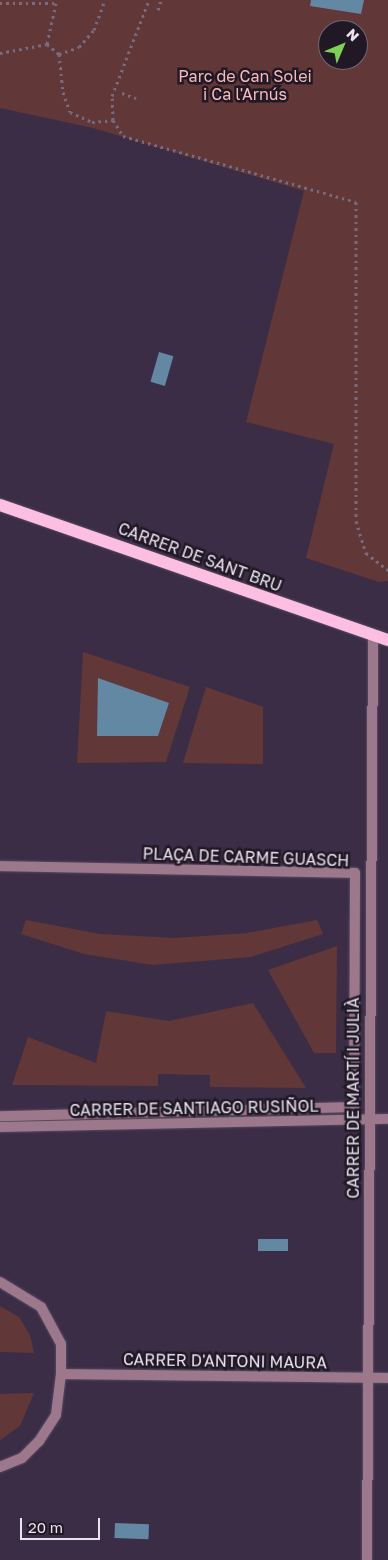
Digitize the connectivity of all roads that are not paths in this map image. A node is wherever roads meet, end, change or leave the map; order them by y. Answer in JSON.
{"nodes":[{"id":1,"x":0,"y":504,"type":"edge"},
{"id":2,"x":374,"y":635,"type":"junction"},
{"id":3,"x":388,"y":640,"type":"edge"},
{"id":4,"x":0,"y":866,"type":"edge"},
{"id":5,"x":0,"y":1116,"type":"edge"},
{"id":6,"x":388,"y":1119,"type":"edge"},
{"id":7,"x":367,"y":1120,"type":"junction"},
{"id":8,"x":0,"y":1127,"type":"edge"},
{"id":9,"x":0,"y":1282,"type":"edge"},
{"id":10,"x":61,"y":1374,"type":"junction"},
{"id":11,"x":368,"y":1378,"type":"junction"},
{"id":12,"x":388,"y":1378,"type":"edge"},
{"id":13,"x":0,"y":1467,"type":"edge"},
{"id":14,"x":367,"y":1560,"type":"edge"}],
"edges":[{"from":1,"to":2,"type":"main road","name":"CARRER DE SANT BRU"},
{"from":2,"to":3,"type":"main road","name":"CARRER DE SANT BRU"},
{"from":2,"to":7,"type":"street","name":"CARRER DE MARTÍ I JULIÀ"},
{"from":4,"to":5,"type":"street","name":"PLAÇA DE CARME GUASCH"},
{"from":6,"to":7,"type":"street","name":"CARRER DE SANTIAGO RUSIÑOL"},
{"from":7,"to":8,"type":"street","name":"CARRER DE SANTIAGO RUSIÑOL"},
{"from":7,"to":11,"type":"street","name":"CARRER DE MARTÍ I JULIÀ"},
{"from":9,"to":10,"type":"street"},
{"from":10,"to":11,"type":"street","name":"CARRER D'ANTONI MAURA"},
{"from":10,"to":13,"type":"street"},
{"from":11,"to":12,"type":"street","name":"CARRER D'ANTONI MAURA"},
{"from":11,"to":14,"type":"street","name":"CARRER DE MARTÍ I JULIÀ"}]}
